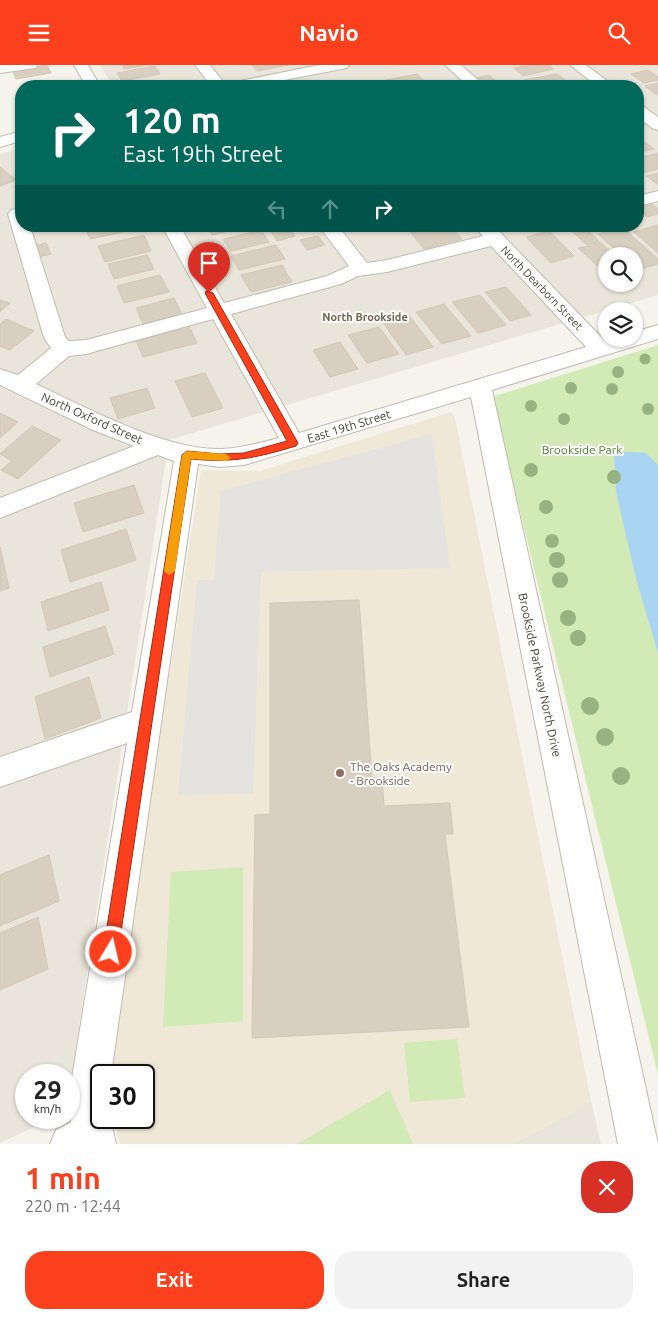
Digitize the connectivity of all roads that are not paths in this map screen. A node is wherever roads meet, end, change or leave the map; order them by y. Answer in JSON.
{"nodes":[{"id":1,"x":30,"y":65,"type":"edge"},
{"id":2,"x":81,"y":65,"type":"edge"},
{"id":3,"x":202,"y":65,"type":"edge"},
{"id":4,"x":452,"y":65,"type":"edge"},
{"id":5,"x":576,"y":65,"type":"edge"},
{"id":6,"x":0,"y":69,"type":"edge"},
{"id":7,"x":336,"y":69,"type":"edge"},
{"id":8,"x":90,"y":80,"type":"edge"},
{"id":9,"x":214,"y":80,"type":"edge"},
{"id":10,"x":268,"y":80,"type":"edge"},
{"id":11,"x":470,"y":80,"type":"edge"},
{"id":12,"x":597,"y":80,"type":"edge"},
{"id":13,"x":644,"y":114,"type":"edge"},
{"id":14,"x":658,"y":125,"type":"edge"},
{"id":15,"x":15,"y":138,"type":"edge"},
{"id":16,"x":0,"y":142,"type":"edge"},
{"id":17,"x":658,"y":196,"type":"edge"},
{"id":18,"x":644,"y":200,"type":"edge"},
{"id":19,"x":19,"y":232,"type":"edge"},
{"id":20,"x":174,"y":232,"type":"edge"},
{"id":21,"x":332,"y":232,"type":"edge"},
{"id":22,"x":489,"y":233,"type":"edge"},
{"id":23,"x":360,"y":269,"type":"junction"},
{"id":24,"x":218,"y":310,"type":"junction"},
{"id":25,"x":658,"y":332,"type":"edge"},
{"id":26,"x":63,"y":349,"type":"junction"},
{"id":27,"x":601,"y":350,"type":"junction"},
{"id":28,"x":0,"y":376,"type":"edge"},
{"id":29,"x":21,"y":385,"type":"junction"},
{"id":30,"x":480,"y":387,"type":"junction"},
{"id":31,"x":293,"y":443,"type":"junction"},
{"id":32,"x":155,"y":447,"type":"junction"},
{"id":33,"x":187,"y":455,"type":"junction"},
{"id":34,"x":0,"y":508,"type":"edge"},
{"id":35,"x":146,"y":721,"type":"junction"},
{"id":36,"x":0,"y":772,"type":"edge"},
{"id":37,"x":86,"y":1140,"type":"edge"},
{"id":38,"x":638,"y":1144,"type":"edge"}],
"edges":[{"from":1,"to":6,"type":"street"},
{"from":2,"to":8,"type":"street"},
{"from":3,"to":9,"type":"street"},
{"from":4,"to":11,"type":"street"},
{"from":5,"to":12,"type":"street"},
{"from":7,"to":10,"type":"street"},
{"from":13,"to":14,"type":"street"},
{"from":15,"to":16,"type":"street"},
{"from":17,"to":18,"type":"street"},
{"from":19,"to":26,"type":"street"},
{"from":20,"to":24,"type":"street"},
{"from":21,"to":23,"type":"street"},
{"from":22,"to":23,"type":"street"},
{"from":22,"to":27,"type":"street","name":"North Dearborn Street"},
{"from":23,"to":24,"type":"street"},
{"from":24,"to":26,"type":"street"},
{"from":24,"to":31,"type":"street"},
{"from":25,"to":27,"type":"street"},
{"from":26,"to":29,"type":"street"},
{"from":27,"to":30,"type":"street"},
{"from":28,"to":29,"type":"street","name":"North Oxford Street"},
{"from":29,"to":32,"type":"street","name":"North Oxford Street"},
{"from":30,"to":31,"type":"street","name":"East 19th Street"},
{"from":30,"to":38,"type":"street","name":"Brookside Parkway North Drive"},
{"from":31,"to":33,"type":"street","name":"East 19th Street"},
{"from":32,"to":33,"type":"street","name":"North Oxford Street"},
{"from":32,"to":34,"type":"street"},
{"from":33,"to":35,"type":"street"},
{"from":35,"to":36,"type":"street"},
{"from":35,"to":37,"type":"street"}]}
